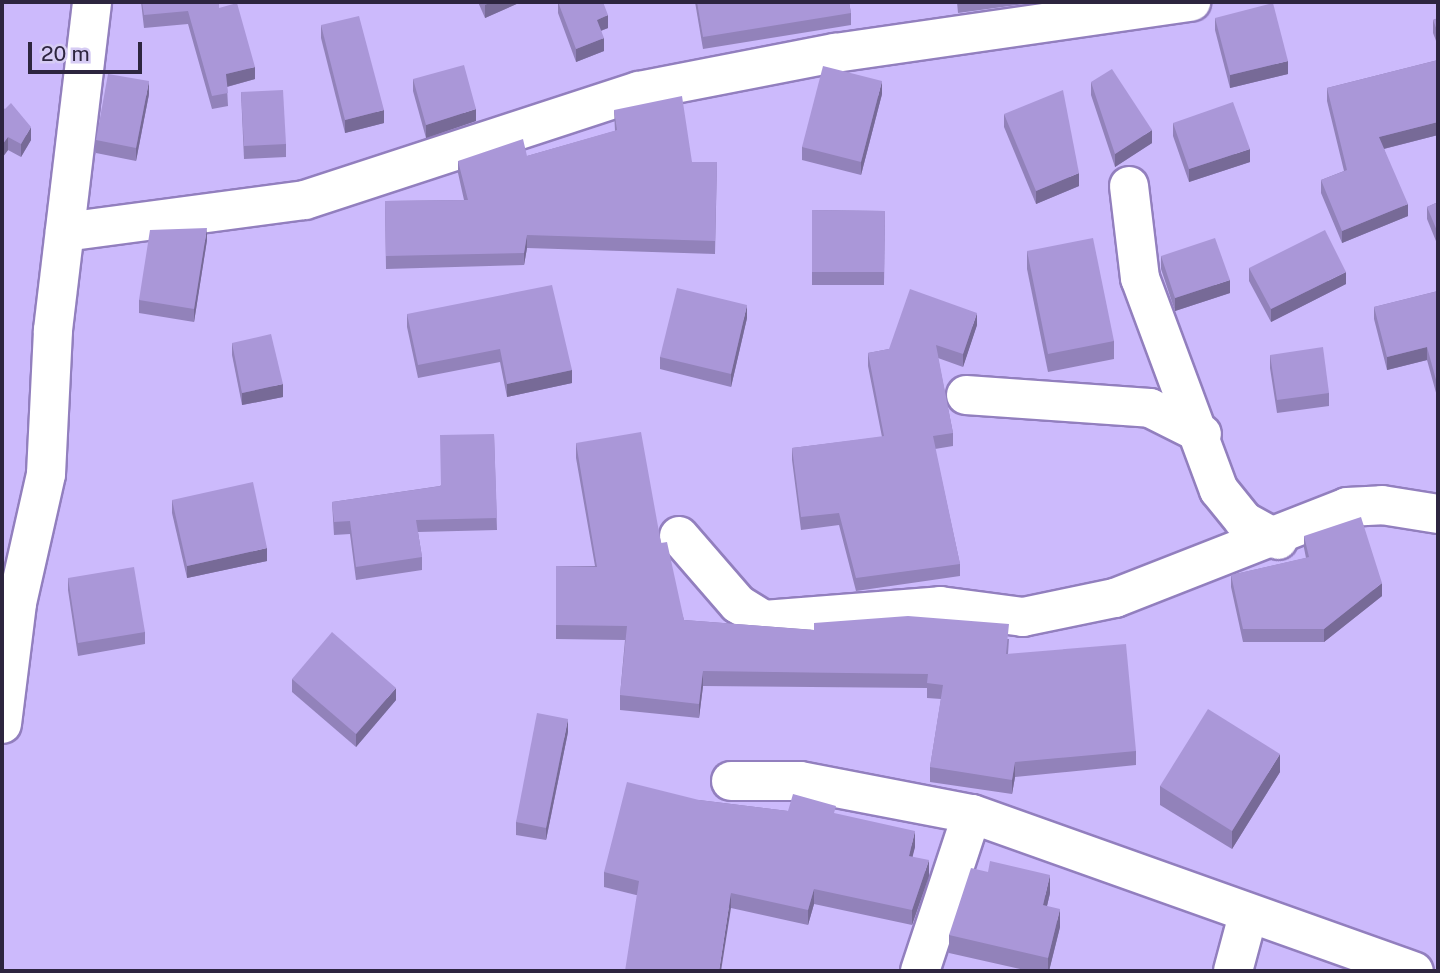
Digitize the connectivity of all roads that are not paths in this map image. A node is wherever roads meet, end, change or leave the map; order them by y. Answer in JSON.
{"nodes":[{"id":1,"x":92,"y":2,"type":"edge"},
{"id":2,"x":1191,"y":2,"type":"edge"},
{"id":3,"x":1129,"y":186,"type":"dead end"},
{"id":4,"x":65,"y":232,"type":"junction"},
{"id":5,"x":966,"y":395,"type":"dead end"},
{"id":6,"x":1202,"y":434,"type":"junction"},
{"id":7,"x":1438,"y":514,"type":"edge"},
{"id":8,"x":679,"y":536,"type":"dead end"},
{"id":9,"x":1278,"y":540,"type":"junction"},
{"id":10,"x":9,"y":598,"type":"edge"},
{"id":11,"x":2,"y":724,"type":"edge"},
{"id":12,"x":732,"y":781,"type":"dead end"},
{"id":13,"x":972,"y":814,"type":"junction"},
{"id":14,"x":1248,"y":915,"type":"junction"},
{"id":15,"x":920,"y":971,"type":"edge"},
{"id":16,"x":1233,"y":971,"type":"edge"},
{"id":17,"x":1413,"y":971,"type":"edge"}],
"edges":[{"from":1,"to":4,"type":"street"},
{"from":2,"to":4,"type":"street"},
{"from":3,"to":6,"type":"street"},
{"from":4,"to":10,"type":"street"},
{"from":5,"to":6,"type":"street"},
{"from":6,"to":9,"type":"street"},
{"from":7,"to":9,"type":"street"},
{"from":8,"to":9,"type":"street"},
{"from":10,"to":11,"type":"street"},
{"from":12,"to":13,"type":"street"},
{"from":13,"to":14,"type":"street"},
{"from":13,"to":15,"type":"street"},
{"from":14,"to":16,"type":"street"},
{"from":14,"to":17,"type":"street"}]}
